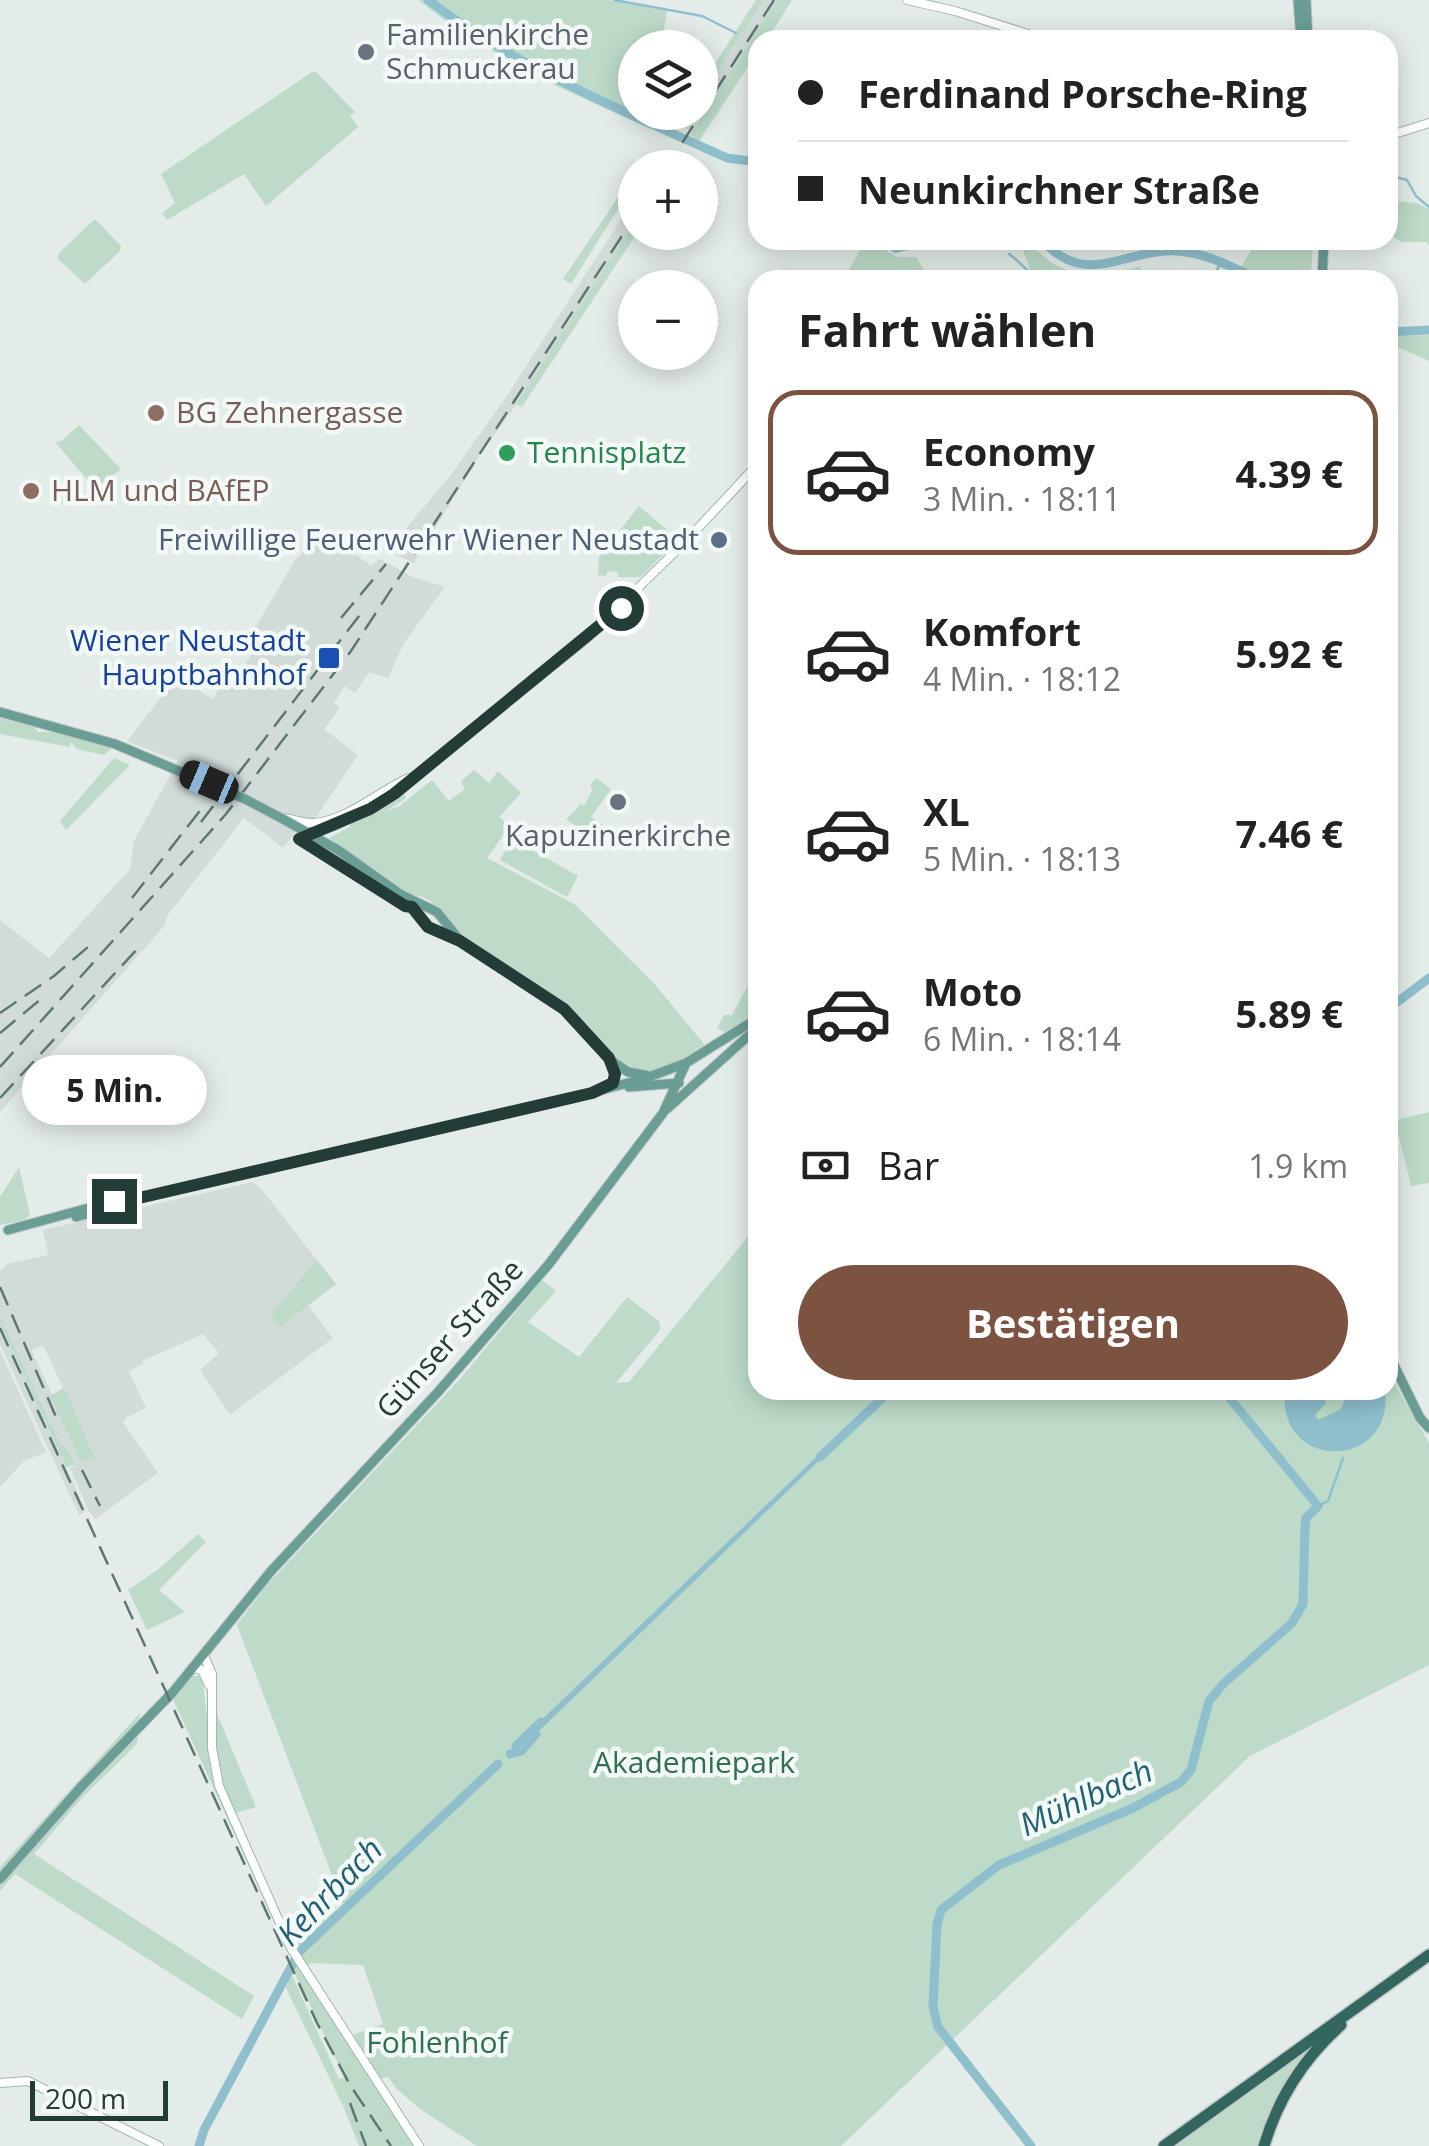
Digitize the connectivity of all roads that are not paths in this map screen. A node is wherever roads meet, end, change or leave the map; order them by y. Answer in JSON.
{"nodes":[{"id":1,"x":907,"y":0,"type":"edge"},
{"id":2,"x":1298,"y":0,"type":"edge"},
{"id":3,"x":1306,"y":0,"type":"edge"},
{"id":4,"x":1015,"y":30,"type":"edge"},
{"id":5,"x":1303,"y":30,"type":"edge"},
{"id":6,"x":1305,"y":30,"type":"edge"},
{"id":7,"x":1429,"y":123,"type":"edge"},
{"id":8,"x":1398,"y":133,"type":"edge"},
{"id":9,"x":748,"y":474,"type":"edge"},
{"id":10,"x":0,"y":712,"type":"edge"},
{"id":11,"x":417,"y":775,"type":"junction"},
{"id":12,"x":282,"y":818,"type":"junction"},
{"id":13,"x":321,"y":831,"type":"junction"},
{"id":14,"x":322,"y":854,"type":"junction"},
{"id":15,"x":400,"y":894,"type":"junction"},
{"id":16,"x":412,"y":907,"type":"junction"},
{"id":17,"x":431,"y":908,"type":"junction"},
{"id":18,"x":441,"y":916,"type":"junction"},
{"id":19,"x":433,"y":929,"type":"junction"},
{"id":20,"x":460,"y":941,"type":"junction"},
{"id":21,"x":748,"y":1024,"type":"edge"},
{"id":22,"x":748,"y":1035,"type":"edge"},
{"id":23,"x":697,"y":1057,"type":"junction"},
{"id":24,"x":610,"y":1062,"type":"junction"},
{"id":25,"x":686,"y":1063,"type":"junction"},
{"id":26,"x":700,"y":1076,"type":"junction"},
{"id":27,"x":655,"y":1079,"type":"junction"},
{"id":28,"x":630,"y":1082,"type":"junction"},
{"id":29,"x":676,"y":1083,"type":"junction"},
{"id":30,"x":610,"y":1086,"type":"junction"},
{"id":31,"x":592,"y":1093,"type":"junction"},
{"id":32,"x":669,"y":1098,"type":"junction"},
{"id":33,"x":662,"y":1112,"type":"junction"},
{"id":34,"x":4,"y":1231,"type":"edge"},
{"id":35,"x":1398,"y":1372,"type":"edge"},
{"id":36,"x":1426,"y":1418,"type":"edge"},
{"id":37,"x":204,"y":1656,"type":"junction"},
{"id":38,"x":194,"y":1668,"type":"junction"},
{"id":39,"x":210,"y":1698,"type":"junction"},
{"id":40,"x":0,"y":1879,"type":"edge"},
{"id":41,"x":1429,"y":1956,"type":"edge"},
{"id":42,"x":0,"y":2083,"type":"edge"},
{"id":43,"x":159,"y":2146,"type":"edge"},
{"id":44,"x":419,"y":2146,"type":"edge"},
{"id":45,"x":1164,"y":2146,"type":"edge"},
{"id":46,"x":1264,"y":2146,"type":"edge"}],
"edges":[{"from":1,"to":4,"type":"street"},
{"from":2,"to":5,"type":"main road"},
{"from":3,"to":6,"type":"main road"},
{"from":7,"to":8,"type":"street"},
{"from":9,"to":11,"type":"street"},
{"from":10,"to":12,"type":"main road","bridge":true},
{"from":11,"to":12,"type":"street"},
{"from":11,"to":13,"type":"street"},
{"from":12,"to":15,"type":"main road","bridge":true},
{"from":13,"to":14,"type":"street"},
{"from":13,"to":14,"type":"street"},
{"from":14,"to":16,"type":"street"},
{"from":15,"to":16,"type":"main road"},
{"from":15,"to":17,"type":"main road"},
{"from":16,"to":17,"type":"street"},
{"from":16,"to":19,"type":"main road"},
{"from":17,"to":18,"type":"main road"},
{"from":18,"to":19,"type":"main road"},
{"from":18,"to":20,"type":"main road"},
{"from":19,"to":20,"type":"main road"},
{"from":20,"to":24,"type":"main road"},
{"from":21,"to":23,"type":"main road"},
{"from":22,"to":26,"type":"main road"},
{"from":23,"to":25,"type":"main road"},
{"from":23,"to":26,"type":"main road"},
{"from":24,"to":28,"type":"main road"},
{"from":24,"to":30,"type":"main road"},
{"from":25,"to":27,"type":"main road"},
{"from":25,"to":29,"type":"main road"},
{"from":26,"to":29,"type":"main road"},
{"from":26,"to":33,"type":"main road"},
{"from":27,"to":28,"type":"main road"},
{"from":27,"to":28,"type":"main road"},
{"from":27,"to":29,"type":"main road"},
{"from":27,"to":32,"type":"main road"},
{"from":28,"to":30,"type":"main road"},
{"from":28,"to":31,"type":"main road"},
{"from":29,"to":32,"type":"main road"},
{"from":30,"to":31,"type":"main road"},
{"from":31,"to":34,"type":"main road"},
{"from":32,"to":33,"type":"main road"},
{"from":33,"to":37,"type":"main road","name":"Günser Straße"},
{"from":35,"to":36,"type":"main road"},
{"from":37,"to":38,"type":"main road","name":"Günser Straße"},
{"from":37,"to":39,"type":"street"},
{"from":38,"to":39,"type":"street"},
{"from":38,"to":40,"type":"main road","name":"Günser Straße"},
{"from":39,"to":44,"type":"street"},
{"from":41,"to":45,"type":"highway"},
{"from":41,"to":46,"type":"highway"},
{"from":42,"to":43,"type":"street"}]}
